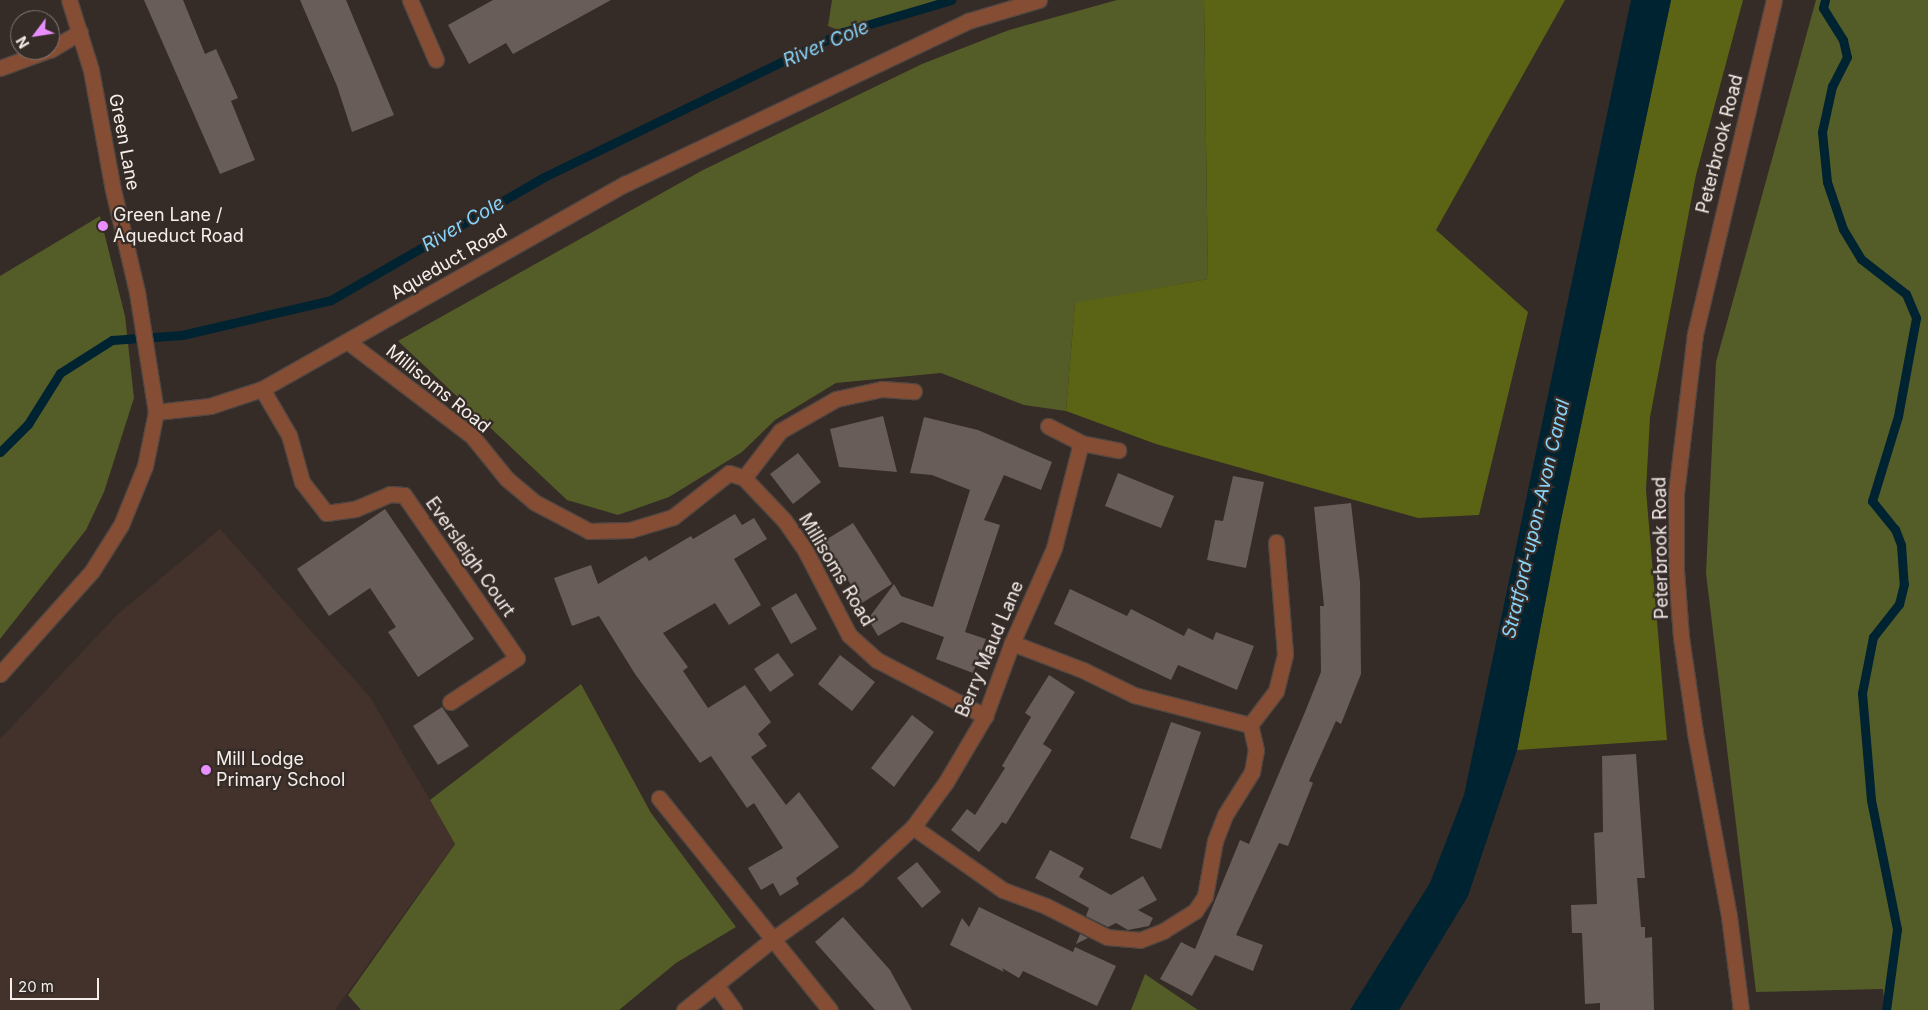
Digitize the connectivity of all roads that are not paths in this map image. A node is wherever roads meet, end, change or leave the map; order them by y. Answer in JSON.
{"nodes":[{"id":1,"x":69,"y":0,"type":"edge"},
{"id":2,"x":410,"y":0,"type":"edge"},
{"id":3,"x":1039,"y":0,"type":"edge"},
{"id":4,"x":1774,"y":0,"type":"edge"},
{"id":5,"x":80,"y":32,"type":"junction"},
{"id":6,"x":60,"y":44,"type":"edge"},
{"id":7,"x":22,"y":60,"type":"edge"},
{"id":8,"x":436,"y":60,"type":"dead end"},
{"id":9,"x":0,"y":68,"type":"edge"},
{"id":10,"x":347,"y":341,"type":"junction"},
{"id":11,"x":262,"y":389,"type":"junction"},
{"id":12,"x":914,"y":391,"type":"dead end"},
{"id":13,"x":156,"y":412,"type":"junction"},
{"id":14,"x":1048,"y":426,"type":"dead end"},
{"id":15,"x":1081,"y":443,"type":"junction"},
{"id":16,"x":1118,"y":450,"type":"dead end"},
{"id":17,"x":744,"y":478,"type":"junction"},
{"id":18,"x":1276,"y":542,"type":"dead end"},
{"id":19,"x":1012,"y":643,"type":"junction"},
{"id":20,"x":0,"y":674,"type":"edge"},
{"id":21,"x":450,"y":702,"type":"dead end"},
{"id":22,"x":985,"y":716,"type":"junction"},
{"id":23,"x":1250,"y":725,"type":"junction"},
{"id":24,"x":659,"y":798,"type":"dead end"},
{"id":25,"x":913,"y":826,"type":"junction"},
{"id":26,"x":773,"y":939,"type":"junction"},
{"id":27,"x":716,"y":985,"type":"junction"},
{"id":28,"x":684,"y":1010,"type":"edge"},
{"id":29,"x":734,"y":1010,"type":"edge"},
{"id":30,"x":830,"y":1010,"type":"edge"},
{"id":31,"x":1741,"y":1010,"type":"edge"}],
"edges":[{"from":1,"to":5,"type":"street","name":"Green Lane"},
{"from":2,"to":8,"type":"street"},
{"from":3,"to":10,"type":"street","name":"Aqueduct Road"},
{"from":4,"to":31,"type":"street","name":"Peterbrook Road"},
{"from":5,"to":6,"type":"street"},
{"from":5,"to":13,"type":"street","name":"Green Lane"},
{"from":7,"to":9,"type":"street"},
{"from":10,"to":11,"type":"street","name":"Aqueduct Road"},
{"from":10,"to":17,"type":"street","name":"Millisoms Road"},
{"from":11,"to":13,"type":"street","name":"Aqueduct Road"},
{"from":11,"to":21,"type":"street","name":"Eversleigh Court"},
{"from":12,"to":17,"type":"street"},
{"from":13,"to":20,"type":"street"},
{"from":14,"to":15,"type":"street"},
{"from":15,"to":16,"type":"street"},
{"from":15,"to":19,"type":"street","name":"Berry Maud Lane"},
{"from":17,"to":22,"type":"street","name":"Millisoms Road"},
{"from":18,"to":23,"type":"street"},
{"from":19,"to":22,"type":"street","name":"Berry Maud Lane"},
{"from":19,"to":23,"type":"street"},
{"from":22,"to":25,"type":"street","name":"Berry Maud Lane"},
{"from":23,"to":25,"type":"street"},
{"from":24,"to":26,"type":"street"},
{"from":25,"to":26,"type":"street","name":"Berry Maud Lane"},
{"from":26,"to":27,"type":"street","name":"Berry Maud Lane"},
{"from":26,"to":30,"type":"street"},
{"from":27,"to":28,"type":"street","name":"Berry Maud Lane"},
{"from":27,"to":29,"type":"street"}]}
